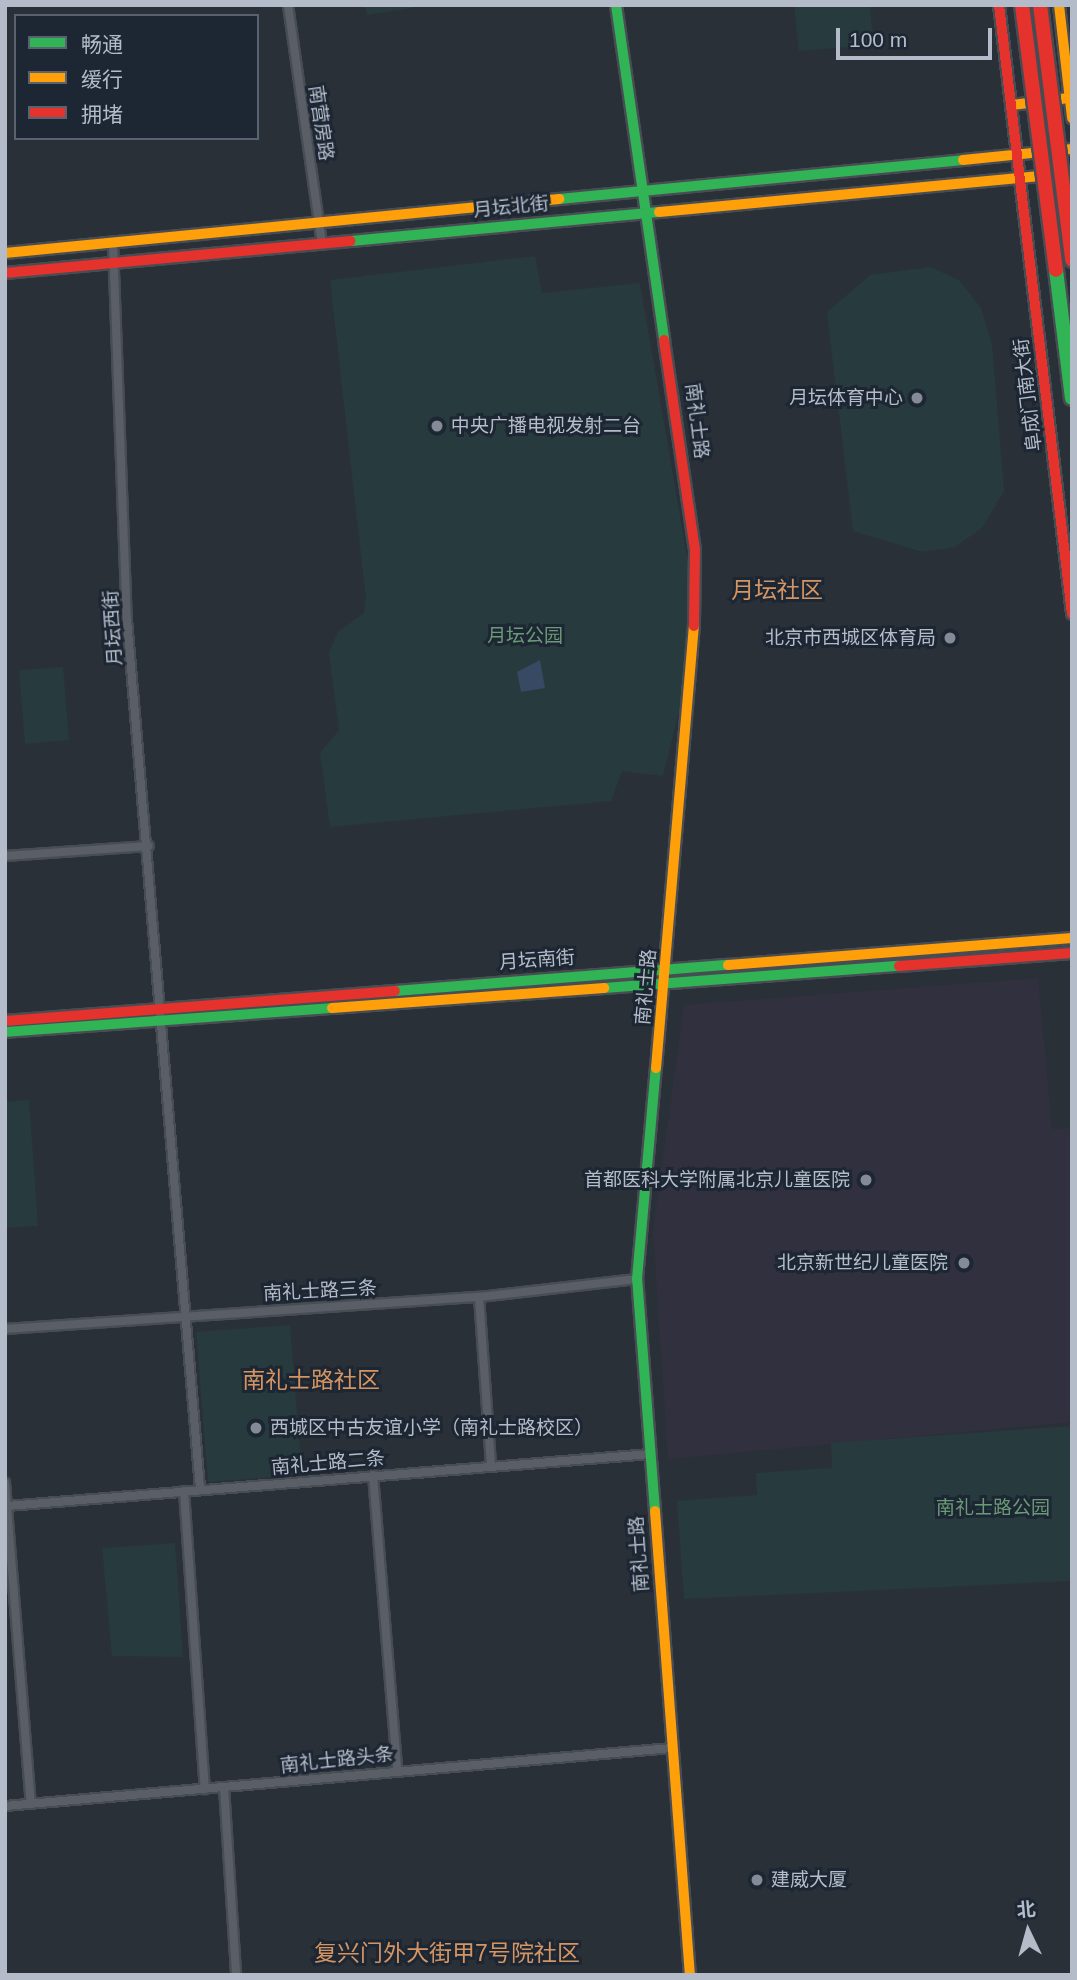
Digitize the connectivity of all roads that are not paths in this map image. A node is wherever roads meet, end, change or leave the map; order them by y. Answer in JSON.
{"nodes":[{"id":1,"x":288,"y":5,"type":"edge"},
{"id":2,"x":616,"y":5,"type":"edge"},
{"id":3,"x":999,"y":5,"type":"edge"},
{"id":4,"x":1021,"y":5,"type":"edge"},
{"id":5,"x":1040,"y":5,"type":"edge"},
{"id":6,"x":1059,"y":5,"type":"edge"},
{"id":7,"x":1069,"y":98,"type":"junction"},
{"id":8,"x":1012,"y":105,"type":"junction"},
{"id":9,"x":1072,"y":118,"type":"edge"},
{"id":10,"x":1072,"y":149,"type":"edge"},
{"id":11,"x":1017,"y":157,"type":"junction"},
{"id":12,"x":1072,"y":173,"type":"edge"},
{"id":13,"x":1020,"y":180,"type":"junction"},
{"id":14,"x":643,"y":192,"type":"junction"},
{"id":15,"x":647,"y":214,"type":"junction"},
{"id":16,"x":319,"y":225,"type":"junction"},
{"id":17,"x":113,"y":244,"type":"junction"},
{"id":18,"x":322,"y":245,"type":"junction"},
{"id":19,"x":5,"y":253,"type":"edge"},
{"id":20,"x":1072,"y":260,"type":"edge"},
{"id":21,"x":115,"y":263,"type":"junction"},
{"id":22,"x":5,"y":274,"type":"edge"},
{"id":23,"x":1072,"y":398,"type":"edge"},
{"id":24,"x":1072,"y":614,"type":"edge"},
{"id":25,"x":149,"y":846,"type":"junction"},
{"id":26,"x":5,"y":856,"type":"edge"},
{"id":27,"x":1072,"y":938,"type":"edge"},
{"id":28,"x":1072,"y":953,"type":"edge"},
{"id":29,"x":667,"y":975,"type":"junction"},
{"id":30,"x":164,"y":1014,"type":"junction"},
{"id":31,"x":5,"y":1021,"type":"edge"},
{"id":32,"x":5,"y":1032,"type":"edge"},
{"id":33,"x":637,"y":1279,"type":"junction"},
{"id":34,"x":479,"y":1297,"type":"junction"},
{"id":35,"x":185,"y":1314,"type":"junction"},
{"id":36,"x":5,"y":1329,"type":"edge"},
{"id":37,"x":651,"y":1454,"type":"junction"},
{"id":38,"x":491,"y":1464,"type":"junction"},
{"id":39,"x":373,"y":1475,"type":"junction"},
{"id":40,"x":5,"y":1483,"type":"edge"},
{"id":41,"x":200,"y":1489,"type":"junction"},
{"id":42,"x":184,"y":1491,"type":"junction"},
{"id":43,"x":7,"y":1506,"type":"junction"},
{"id":44,"x":672,"y":1748,"type":"junction"},
{"id":45,"x":397,"y":1769,"type":"junction"},
{"id":46,"x":224,"y":1787,"type":"junction"},
{"id":47,"x":205,"y":1789,"type":"junction"},
{"id":48,"x":31,"y":1803,"type":"junction"},
{"id":49,"x":5,"y":1806,"type":"edge"},
{"id":50,"x":236,"y":1975,"type":"edge"},
{"id":51,"x":690,"y":1975,"type":"edge"}],
"edges":[{"from":1,"to":16,"type":"street","name":"南营房路"},
{"from":2,"to":14,"type":"main road","name":"南礼士路"},
{"from":3,"to":8,"type":"main road","name":"阜成门南大街"},
{"from":4,"to":23,"type":"main road","bridge":true},
{"from":5,"to":20,"type":"main road","bridge":true},
{"from":6,"to":7,"type":"main road"},
{"from":7,"to":8,"type":"main road"},
{"from":7,"to":9,"type":"main road"},
{"from":8,"to":11,"type":"main road","name":"阜成门南大街"},
{"from":10,"to":11,"type":"main road","name":"月坛北街"},
{"from":11,"to":13,"type":"main road","name":"阜成门南大街"},
{"from":11,"to":14,"type":"main road","name":"月坛北街"},
{"from":12,"to":13,"type":"main road","name":"月坛北街"},
{"from":13,"to":15,"type":"main road","name":"月坛北街"},
{"from":13,"to":24,"type":"main road","name":"阜成门南大街"},
{"from":14,"to":15,"type":"main road","name":"南礼士路"},
{"from":14,"to":16,"type":"main road","name":"月坛北街"},
{"from":15,"to":18,"type":"main road","name":"月坛北街"},
{"from":15,"to":29,"type":"main road","name":"南礼士路"},
{"from":16,"to":17,"type":"main road","name":"月坛北街"},
{"from":16,"to":18,"type":"street","name":"南营房路"},
{"from":17,"to":19,"type":"main road","name":"月坛北街"},
{"from":17,"to":21,"type":"street","name":"月坛西街"},
{"from":18,"to":21,"type":"main road","name":"月坛北街"},
{"from":21,"to":22,"type":"main road","name":"月坛北街"},
{"from":21,"to":25,"type":"street","name":"月坛西街"},
{"from":25,"to":26,"type":"street"},
{"from":25,"to":30,"type":"street","name":"月坛西街"},
{"from":27,"to":29,"type":"main road","name":"月坛南街"},
{"from":28,"to":29,"type":"main road","name":"月坛南街"},
{"from":29,"to":30,"type":"main road","name":"月坛南街"},
{"from":29,"to":33,"type":"main road","name":"南礼士路"},
{"from":30,"to":31,"type":"main road","name":"月坛南街"},
{"from":30,"to":32,"type":"main road","name":"月坛南街"},
{"from":30,"to":35,"type":"street","name":"月坛西街"},
{"from":33,"to":34,"type":"street","name":"南礼士路三条"},
{"from":33,"to":37,"type":"main road","name":"南礼士路"},
{"from":34,"to":35,"type":"street","name":"南礼士路三条"},
{"from":34,"to":38,"type":"street"},
{"from":35,"to":36,"type":"street","name":"南礼士路三条"},
{"from":35,"to":41,"type":"street","name":"月坛西街"},
{"from":37,"to":38,"type":"street","name":"南礼士路二条"},
{"from":37,"to":44,"type":"main road","name":"南礼士路"},
{"from":38,"to":39,"type":"street","name":"南礼士路二条"},
{"from":39,"to":41,"type":"street","name":"南礼士路二条"},
{"from":39,"to":45,"type":"street"},
{"from":40,"to":43,"type":"street"},
{"from":41,"to":42,"type":"street","name":"南礼士路二条"},
{"from":42,"to":43,"type":"street","name":"南礼士路二条"},
{"from":42,"to":47,"type":"street"},
{"from":43,"to":48,"type":"street"},
{"from":44,"to":45,"type":"street","name":"南礼士路头条"},
{"from":44,"to":51,"type":"main road","name":"南礼士路"},
{"from":45,"to":46,"type":"street","name":"南礼士路头条"},
{"from":46,"to":47,"type":"street","name":"南礼士路头条"},
{"from":46,"to":50,"type":"street"},
{"from":47,"to":48,"type":"street","name":"南礼士路头条"},
{"from":48,"to":49,"type":"street","name":"南礼士路头条"}]}
